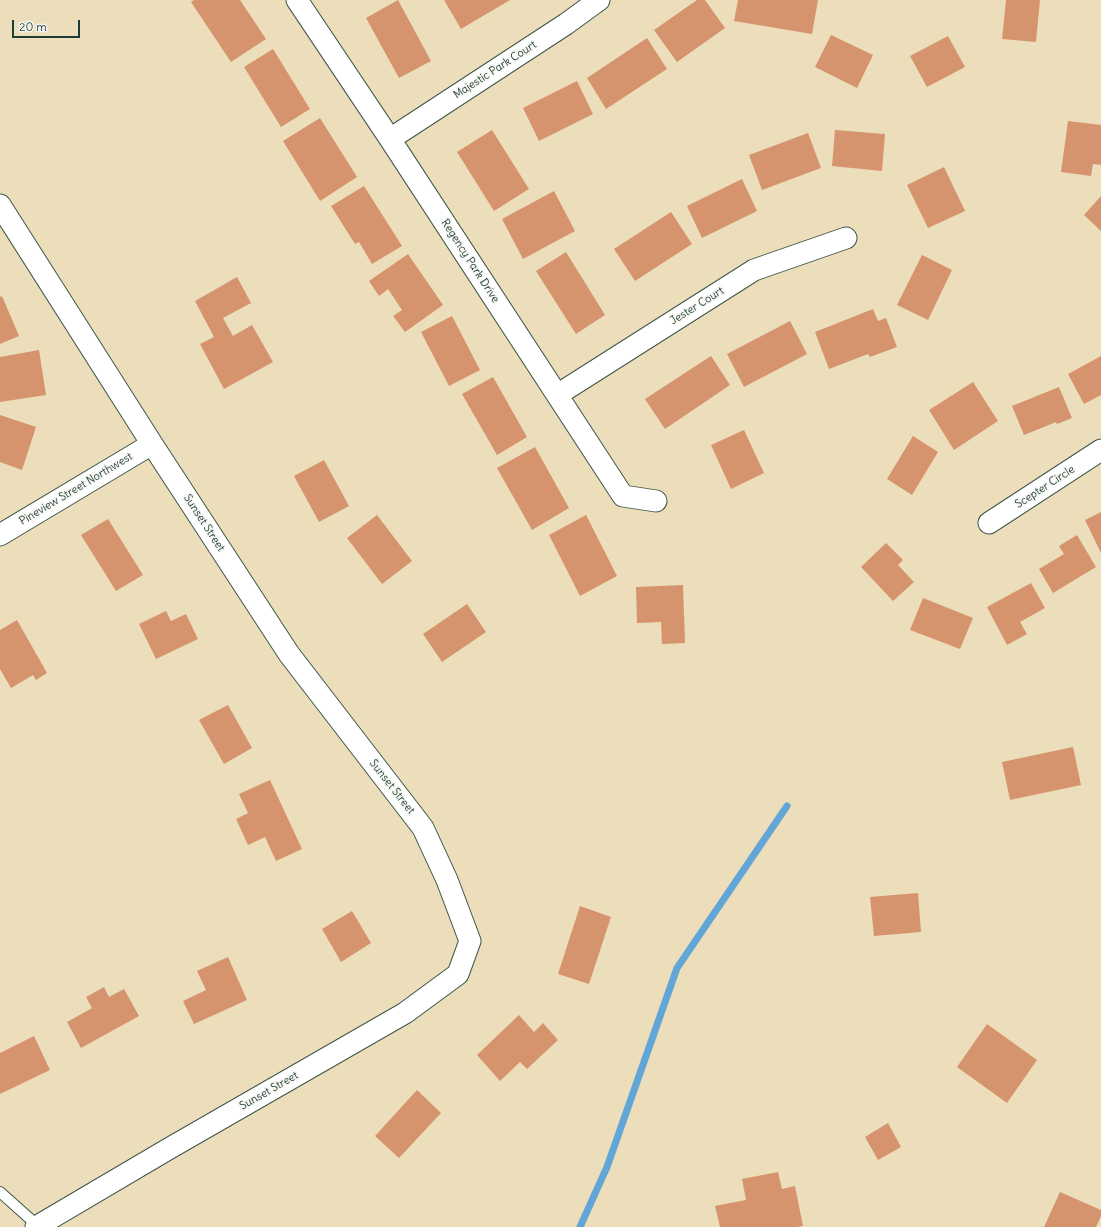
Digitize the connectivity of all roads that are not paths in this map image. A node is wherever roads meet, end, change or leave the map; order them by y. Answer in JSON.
{"nodes":[{"id":1,"x":297,"y":0,"type":"edge"},
{"id":2,"x":599,"y":0,"type":"edge"},
{"id":3,"x":390,"y":139,"type":"junction"},
{"id":4,"x":0,"y":204,"type":"edge"},
{"id":5,"x":846,"y":238,"type":"dead end"},
{"id":6,"x":557,"y":395,"type":"junction"},
{"id":7,"x":152,"y":444,"type":"junction"},
{"id":8,"x":1101,"y":450,"type":"edge"},
{"id":9,"x":656,"y":501,"type":"dead end"},
{"id":10,"x":989,"y":523,"type":"dead end"},
{"id":11,"x":0,"y":535,"type":"edge"},
{"id":12,"x":0,"y":1192,"type":"edge"},
{"id":13,"x":37,"y":1226,"type":"edge"}],
"edges":[{"from":1,"to":3,"type":"street","name":"Regency Park Drive"},
{"from":2,"to":3,"type":"street","name":"Majestic Park Court"},
{"from":3,"to":6,"type":"street","name":"Regency Park Drive"},
{"from":4,"to":7,"type":"street","name":"Sunset Street"},
{"from":5,"to":6,"type":"street","name":"Jester Court"},
{"from":6,"to":9,"type":"street","name":"Regency Park Drive"},
{"from":7,"to":11,"type":"street","name":"Pineview Street Northwest"},
{"from":7,"to":13,"type":"street","name":"Sunset Street"},
{"from":8,"to":10,"type":"street","name":"Scepter Circle"},
{"from":12,"to":13,"type":"lane"}]}
